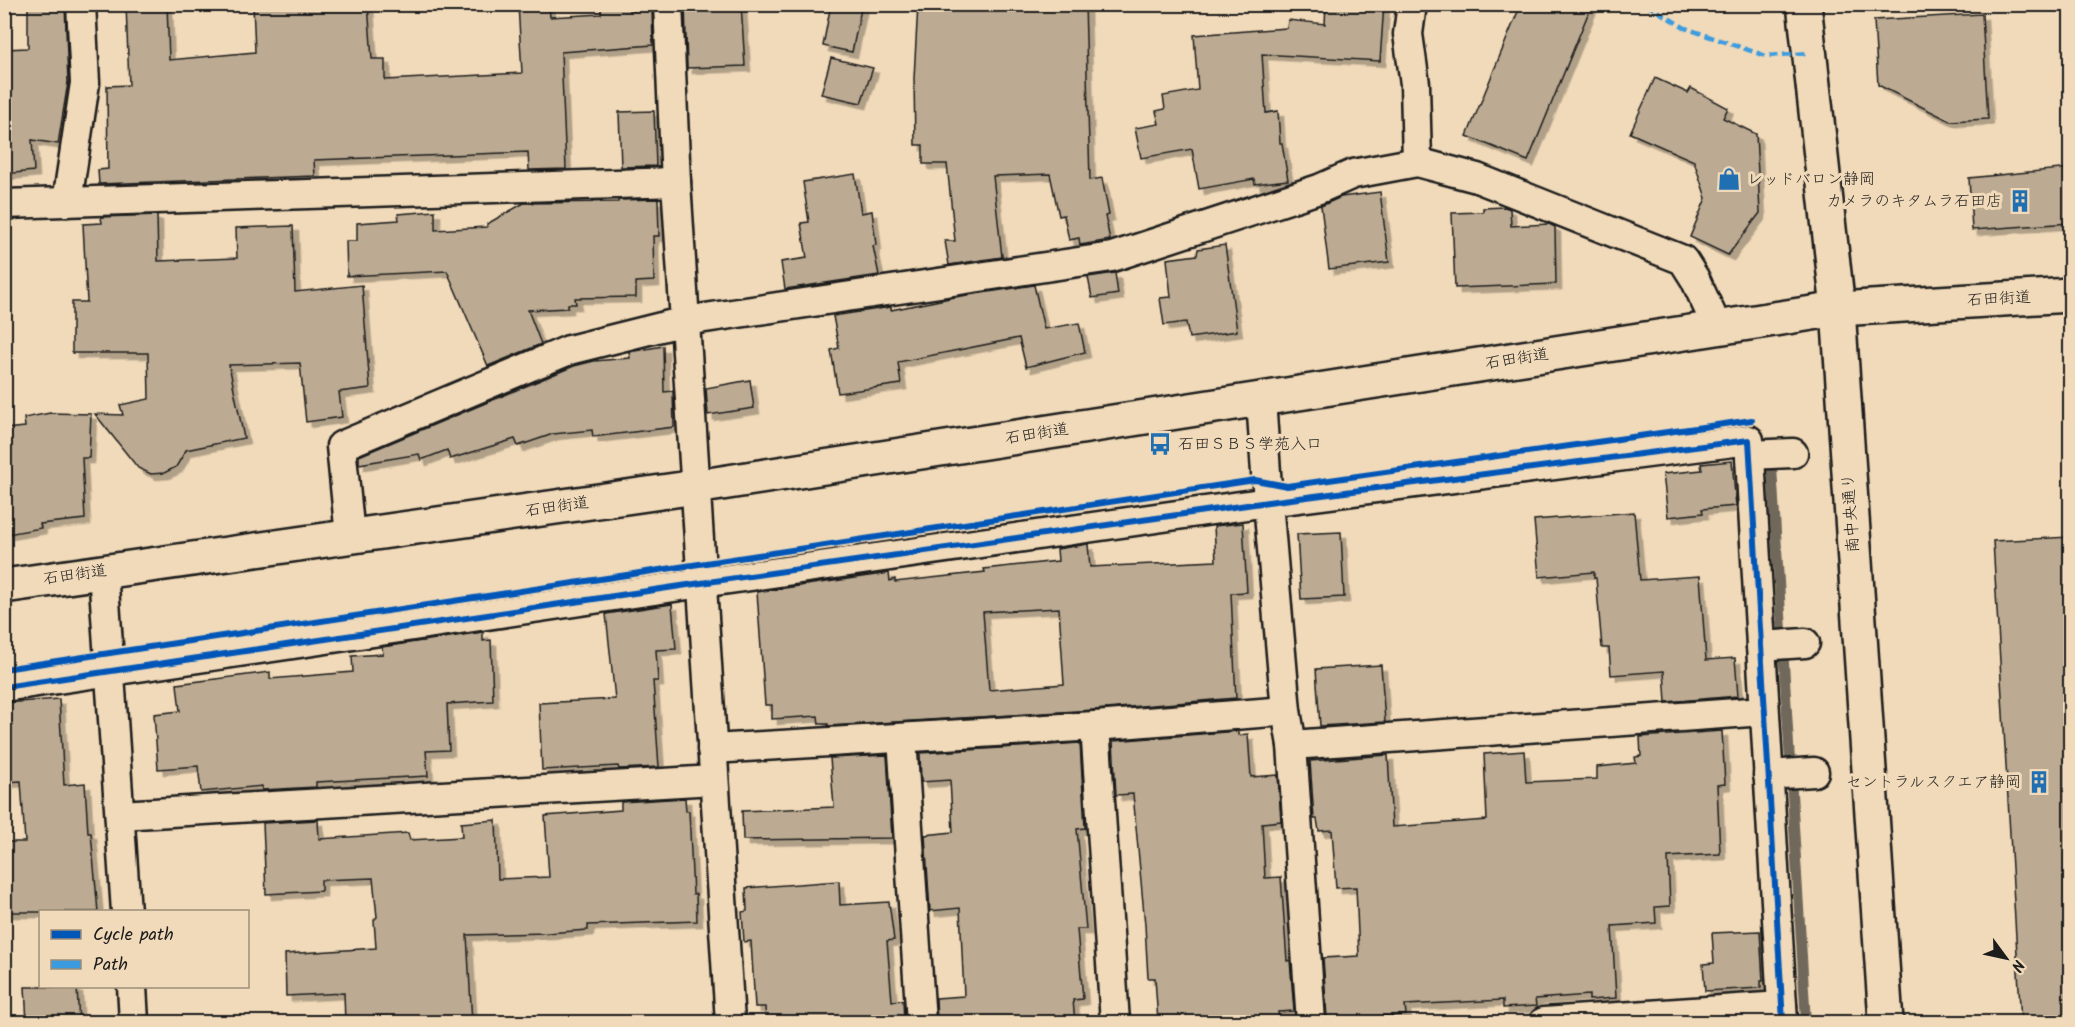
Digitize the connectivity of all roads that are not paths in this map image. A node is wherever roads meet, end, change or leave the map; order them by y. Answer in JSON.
{"nodes":[{"id":1,"x":81,"y":4,"type":"edge"},
{"id":2,"x":668,"y":4,"type":"edge"},
{"id":3,"x":1412,"y":4,"type":"edge"},
{"id":4,"x":1804,"y":4,"type":"edge"},
{"id":5,"x":1417,"y":162,"type":"junction"},
{"id":6,"x":676,"y":182,"type":"junction"},
{"id":7,"x":67,"y":202,"type":"junction"},
{"id":8,"x":4,"y":204,"type":"edge"},
{"id":9,"x":2070,"y":295,"type":"edge"},
{"id":10,"x":1838,"y":309,"type":"junction"},
{"id":11,"x":685,"y":321,"type":"junction"},
{"id":12,"x":1717,"y":327,"type":"junction"},
{"id":13,"x":1261,"y":399,"type":"junction"},
{"id":14,"x":1793,"y":453,"type":"dead end"},
{"id":15,"x":1750,"y":455,"type":"junction"},
{"id":16,"x":696,"y":487,"type":"junction"},
{"id":17,"x":1268,"y":502,"type":"junction"},
{"id":18,"x":350,"y":536,"type":"junction"},
{"id":19,"x":103,"y":571,"type":"junction"},
{"id":20,"x":702,"y":583,"type":"junction"},
{"id":21,"x":4,"y":586,"type":"edge"},
{"id":22,"x":1805,"y":643,"type":"dead end"},
{"id":23,"x":1761,"y":646,"type":"junction"},
{"id":24,"x":110,"y":670,"type":"junction"},
{"id":25,"x":4,"y":687,"type":"edge"},
{"id":26,"x":1286,"y":711,"type":"junction"},
{"id":27,"x":1764,"y":711,"type":"junction"},
{"id":28,"x":1095,"y":726,"type":"junction"},
{"id":29,"x":902,"y":738,"type":"junction"},
{"id":30,"x":1292,"y":745,"type":"junction"},
{"id":31,"x":712,"y":749,"type":"junction"},
{"id":32,"x":1814,"y":772,"type":"dead end"},
{"id":33,"x":1768,"y":775,"type":"junction"},
{"id":34,"x":714,"y":780,"type":"junction"},
{"id":35,"x":120,"y":815,"type":"junction"},
{"id":36,"x":126,"y":910,"type":"edge"},
{"id":37,"x":132,"y":988,"type":"edge"},
{"id":38,"x":1782,"y":1015,"type":"edge"},
{"id":39,"x":134,"y":1023,"type":"edge"},
{"id":40,"x":730,"y":1023,"type":"edge"},
{"id":41,"x":921,"y":1023,"type":"edge"},
{"id":42,"x":1115,"y":1023,"type":"edge"},
{"id":43,"x":1311,"y":1023,"type":"edge"},
{"id":44,"x":1544,"y":1023,"type":"edge"},
{"id":45,"x":1886,"y":1023,"type":"edge"}],
"edges":[{"from":1,"to":7,"type":"street"},
{"from":2,"to":6,"type":"street"},
{"from":3,"to":5,"type":"street"},
{"from":4,"to":10,"type":"street","name":"南中央通り"},
{"from":5,"to":11,"type":"street"},
{"from":5,"to":12,"type":"street"},
{"from":6,"to":7,"type":"street"},
{"from":6,"to":11,"type":"street"},
{"from":7,"to":8,"type":"street"},
{"from":9,"to":10,"type":"street","name":"石田街道"},
{"from":10,"to":12,"type":"street","name":"石田街道"},
{"from":10,"to":45,"type":"street","name":"南中央通り"},
{"from":11,"to":16,"type":"street"},
{"from":11,"to":18,"type":"street"},
{"from":12,"to":13,"type":"street","name":"石田街道"},
{"from":13,"to":16,"type":"street","name":"石田街道"},
{"from":13,"to":17,"type":"street"},
{"from":14,"to":15,"type":"street"},
{"from":15,"to":17,"type":"street"},
{"from":15,"to":23,"type":"street"},
{"from":16,"to":18,"type":"street","name":"石田街道"},
{"from":16,"to":20,"type":"street"},
{"from":17,"to":20,"type":"street"},
{"from":17,"to":26,"type":"street"},
{"from":18,"to":19,"type":"street","name":"石田街道"},
{"from":19,"to":21,"type":"street","name":"石田街道"},
{"from":19,"to":24,"type":"street"},
{"from":20,"to":24,"type":"street"},
{"from":20,"to":31,"type":"street"},
{"from":22,"to":23,"type":"street"},
{"from":23,"to":27,"type":"street"},
{"from":24,"to":25,"type":"street"},
{"from":24,"to":35,"type":"street"},
{"from":26,"to":28,"type":"street"},
{"from":26,"to":30,"type":"street"},
{"from":27,"to":30,"type":"street"},
{"from":27,"to":33,"type":"street"},
{"from":28,"to":29,"type":"street"},
{"from":28,"to":42,"type":"street"},
{"from":29,"to":31,"type":"street"},
{"from":29,"to":41,"type":"street"},
{"from":30,"to":43,"type":"street"},
{"from":31,"to":34,"type":"street"},
{"from":32,"to":33,"type":"street"},
{"from":33,"to":38,"type":"street"},
{"from":34,"to":35,"type":"street"},
{"from":34,"to":40,"type":"street"},
{"from":35,"to":36,"type":"street"},
{"from":37,"to":39,"type":"street"},
{"from":38,"to":44,"type":"street"}]}
